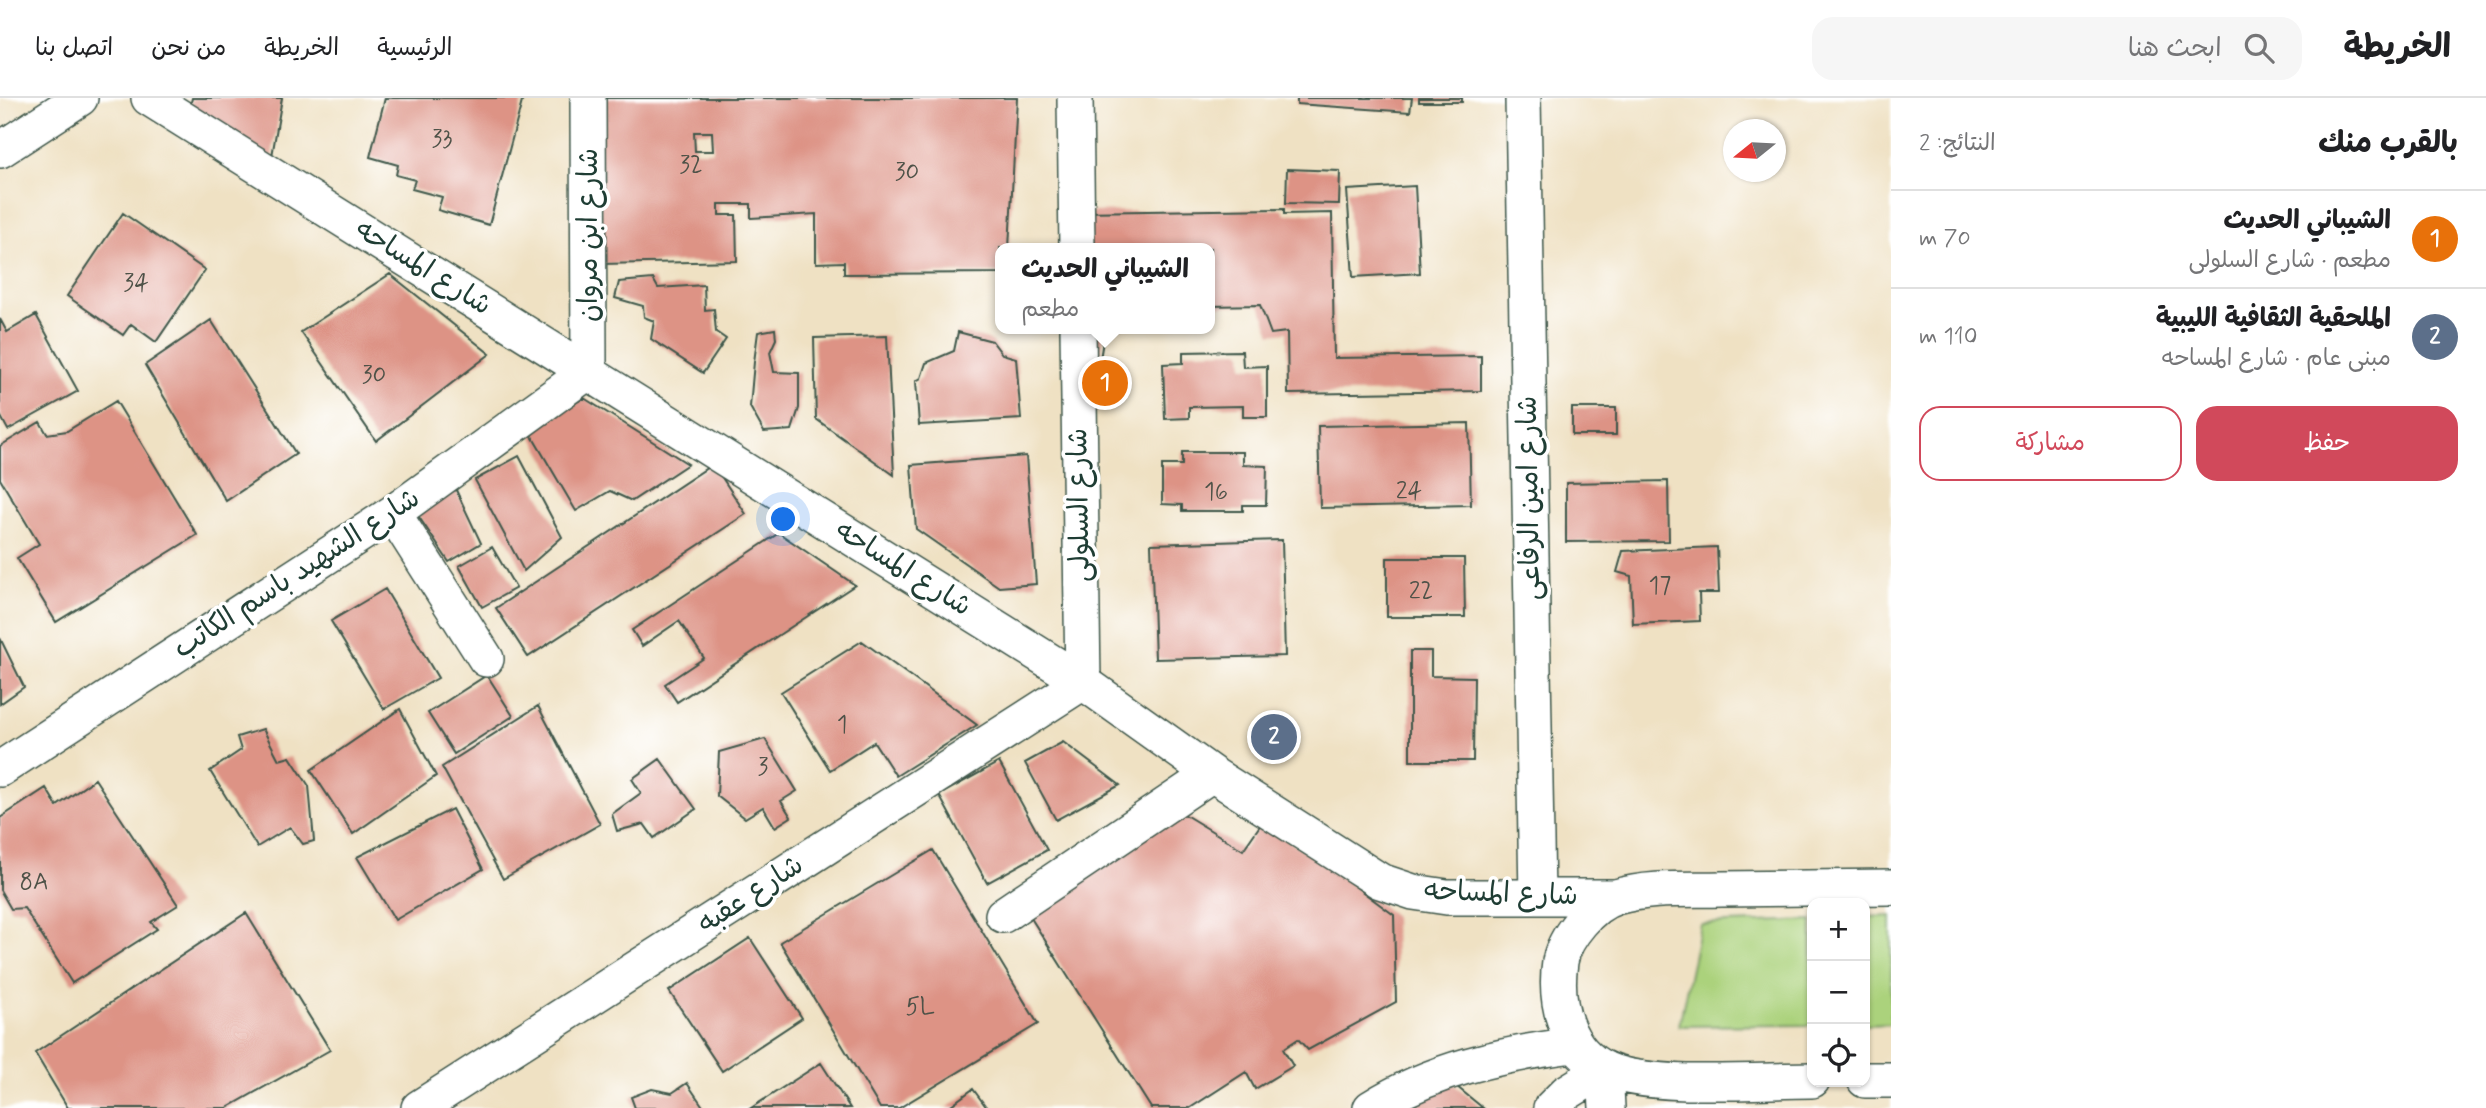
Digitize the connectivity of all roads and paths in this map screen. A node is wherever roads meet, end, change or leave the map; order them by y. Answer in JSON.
{"nodes":[{"id":1,"x":80,"y":98,"type":"edge"},
{"id":2,"x":149,"y":98,"type":"edge"},
{"id":3,"x":588,"y":98,"type":"edge"},
{"id":4,"x":1075,"y":98,"type":"edge"},
{"id":5,"x":1524,"y":98,"type":"edge"},
{"id":6,"x":0,"y":150,"type":"edge"},
{"id":7,"x":1077,"y":243,"type":"edge"},
{"id":8,"x":1078,"y":334,"type":"edge"},
{"id":9,"x":589,"y":371,"type":"junction"},
{"id":10,"x":393,"y":513,"type":"junction"},
{"id":11,"x":486,"y":659,"type":"dead end"},
{"id":12,"x":1083,"y":682,"type":"junction"},
{"id":13,"x":0,"y":769,"type":"edge"},
{"id":14,"x":1212,"y":774,"type":"junction"},
{"id":15,"x":1891,"y":887,"type":"edge"},
{"id":16,"x":1538,"y":897,"type":"junction"},
{"id":17,"x":1613,"y":897,"type":"junction"},
{"id":18,"x":1003,"y":915,"type":"dead end"},
{"id":19,"x":1574,"y":1045,"type":"junction"},
{"id":20,"x":1605,"y":1069,"type":"junction"},
{"id":21,"x":1807,"y":1080,"type":"edge"},
{"id":22,"x":1870,"y":1080,"type":"edge"},
{"id":23,"x":1891,"y":1080,"type":"edge"},
{"id":24,"x":419,"y":1108,"type":"edge"},
{"id":25,"x":1371,"y":1108,"type":"edge"},
{"id":26,"x":1551,"y":1108,"type":"edge"},
{"id":27,"x":1607,"y":1108,"type":"edge"}],
"edges":[{"from":1,"to":6,"type":"street"},
{"from":2,"to":9,"type":"street","name":"شارع المساحه"},
{"from":3,"to":9,"type":"street","name":"شارع ابن مروان"},
{"from":4,"to":7,"type":"street"},
{"from":5,"to":16,"type":"street","name":"شارع امين الرفاعى"},
{"from":8,"to":12,"type":"street","name":"شارع السلولى"},
{"from":9,"to":10,"type":"street","name":"شارع الشهيد باسم الكاتب"},
{"from":9,"to":12,"type":"street","name":"شارع المساحه"},
{"from":10,"to":11,"type":"street"},
{"from":10,"to":13,"type":"street","name":"شارع الشهيد باسم الكاتب"},
{"from":12,"to":14,"type":"street","name":"شارع المساحه"},
{"from":12,"to":24,"type":"street","name":"شارع عقبه"},
{"from":14,"to":16,"type":"street","name":"شارع المساحه"},
{"from":14,"to":18,"type":"street"},
{"from":15,"to":17,"type":"street","name":"شارع المساحه"},
{"from":16,"to":17,"type":"street","name":"شارع المساحه"},
{"from":17,"to":19,"type":"street"},
{"from":19,"to":20,"type":"street"},
{"from":19,"to":25,"type":"street"},
{"from":20,"to":21,"type":"street"},
{"from":20,"to":26,"type":"street"},
{"from":20,"to":27,"type":"street"},
{"from":22,"to":23,"type":"street"}]}
